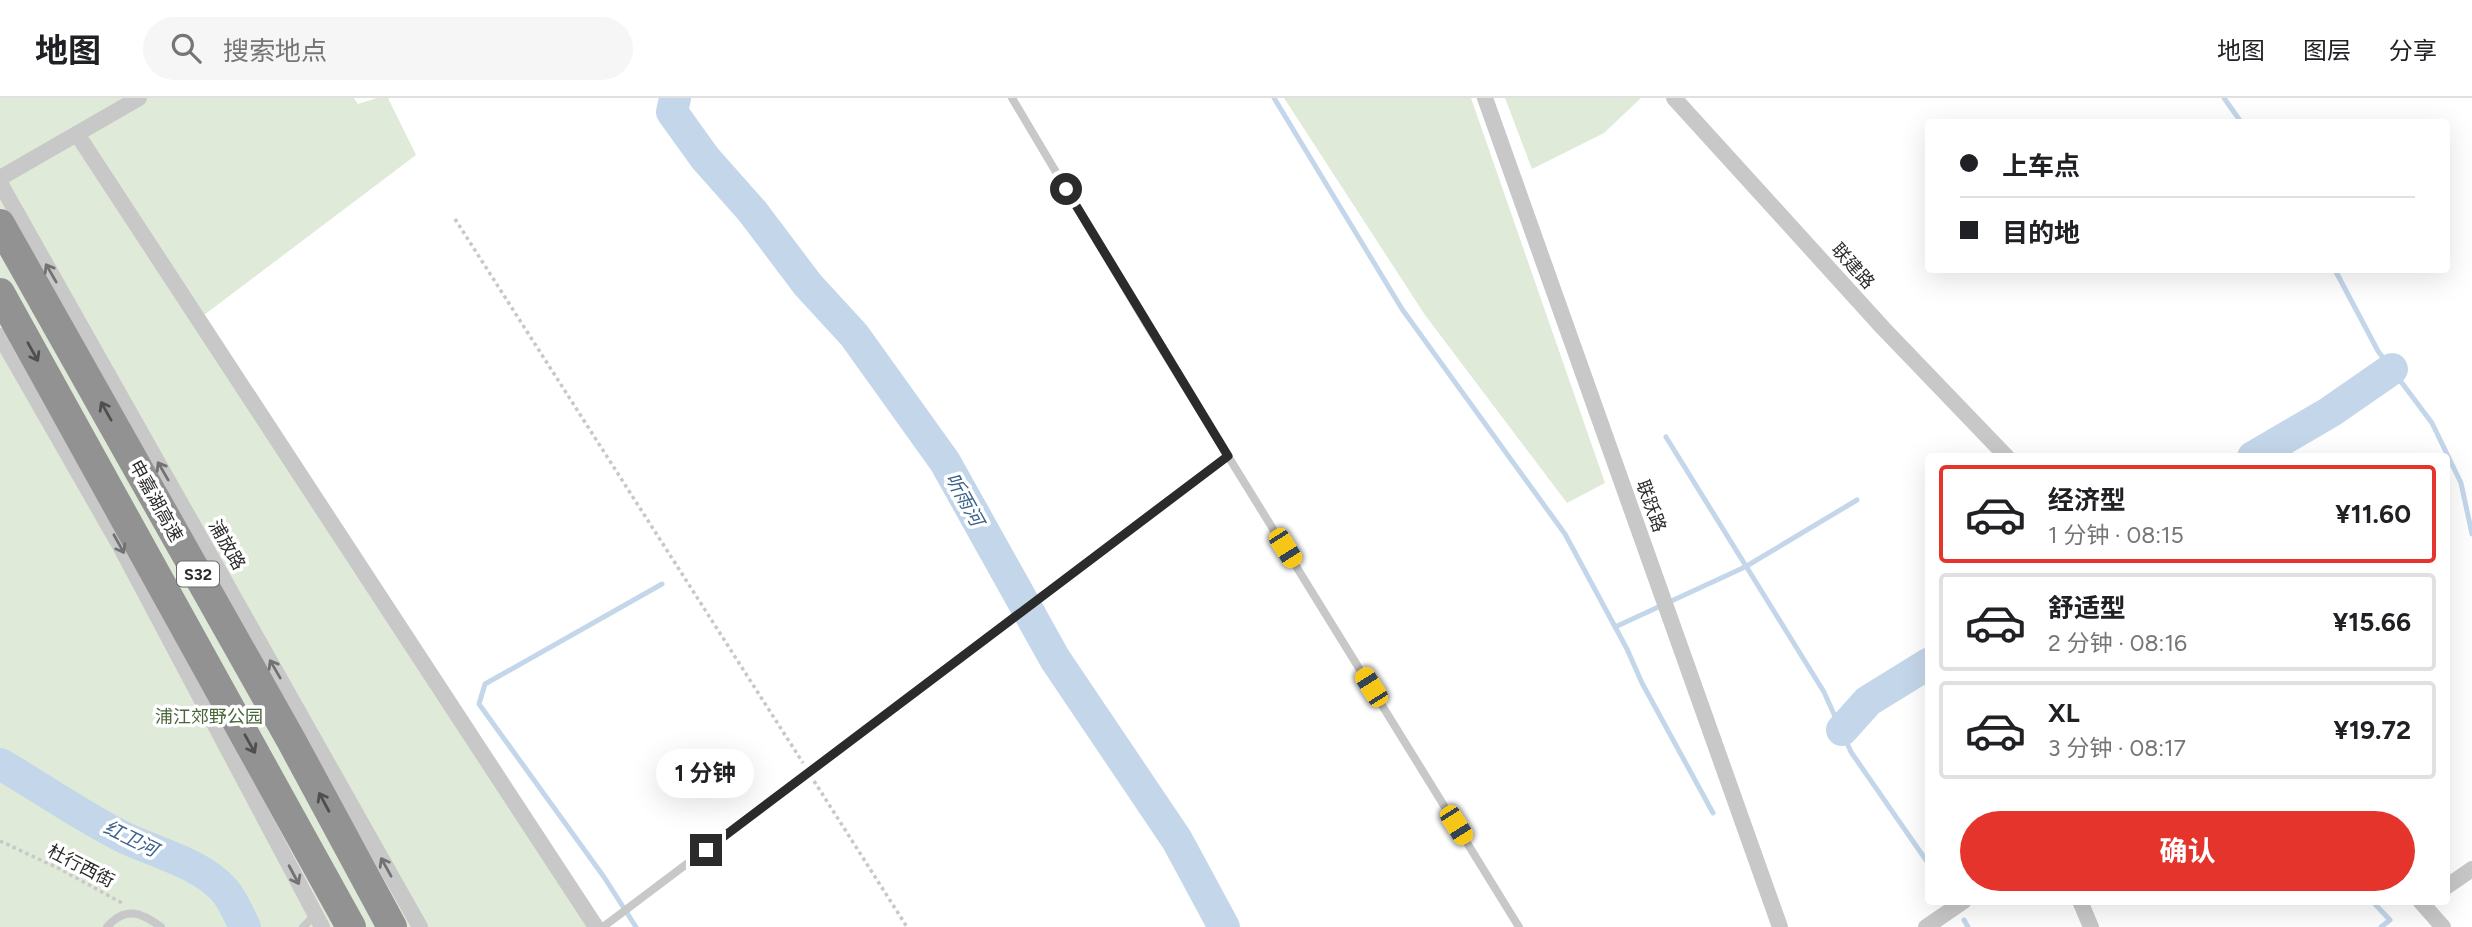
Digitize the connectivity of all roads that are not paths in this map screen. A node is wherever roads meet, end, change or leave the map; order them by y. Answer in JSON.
{"nodes":[{"id":1,"x":139,"y":98,"type":"edge"},
{"id":2,"x":1012,"y":98,"type":"edge"},
{"id":3,"x":1485,"y":98,"type":"edge"},
{"id":4,"x":1674,"y":98,"type":"edge"},
{"id":5,"x":77,"y":134,"type":"junction"},
{"id":6,"x":0,"y":180,"type":"edge"},
{"id":7,"x":0,"y":224,"type":"edge"},
{"id":8,"x":0,"y":293,"type":"edge"},
{"id":9,"x":0,"y":336,"type":"edge"},
{"id":10,"x":2003,"y":453,"type":"edge"},
{"id":11,"x":1228,"y":456,"type":"junction"},
{"id":12,"x":2472,"y":869,"type":"edge"},
{"id":13,"x":2450,"y":884,"type":"edge"},
{"id":14,"x":1958,"y":905,"type":"edge"},
{"id":15,"x":2082,"y":905,"type":"edge"},
{"id":16,"x":2424,"y":905,"type":"edge"},
{"id":17,"x":313,"y":923,"type":"edge"},
{"id":18,"x":2433,"y":924,"type":"edge"},
{"id":19,"x":107,"y":927,"type":"edge"},
{"id":20,"x":161,"y":927,"type":"edge"},
{"id":21,"x":351,"y":927,"type":"edge"},
{"id":22,"x":392,"y":927,"type":"edge"},
{"id":23,"x":419,"y":927,"type":"edge"},
{"id":24,"x":596,"y":927,"type":"edge"},
{"id":25,"x":603,"y":927,"type":"edge"},
{"id":26,"x":1519,"y":927,"type":"edge"},
{"id":27,"x":1780,"y":927,"type":"edge"},
{"id":28,"x":1926,"y":927,"type":"edge"},
{"id":29,"x":2091,"y":927,"type":"edge"}],
"edges":[{"from":1,"to":5,"type":"street"},
{"from":2,"to":11,"type":"lane"},
{"from":3,"to":27,"type":"street","name":"联跃路"},
{"from":4,"to":10,"type":"street","name":"联建路"},
{"from":5,"to":6,"type":"street"},
{"from":5,"to":24,"type":"street"},
{"from":23,"to":6,"type":"street","name":"浦放路","one_way":true},
{"from":22,"to":7,"type":"highway","name":"申嘉湖高速","number":"S32","one_way":true},
{"from":8,"to":21,"type":"highway","name":"申嘉湖高速","number":"S32","one_way":true},
{"from":9,"to":17,"type":"street","one_way":true},
{"from":11,"to":25,"type":"lane"},
{"from":11,"to":26,"type":"lane"},
{"from":12,"to":13,"type":"street"},
{"from":14,"to":28,"type":"street"},
{"from":15,"to":29,"type":"street"},
{"from":16,"to":18,"type":"street"},
{"from":19,"to":20,"type":"lane"}]}
